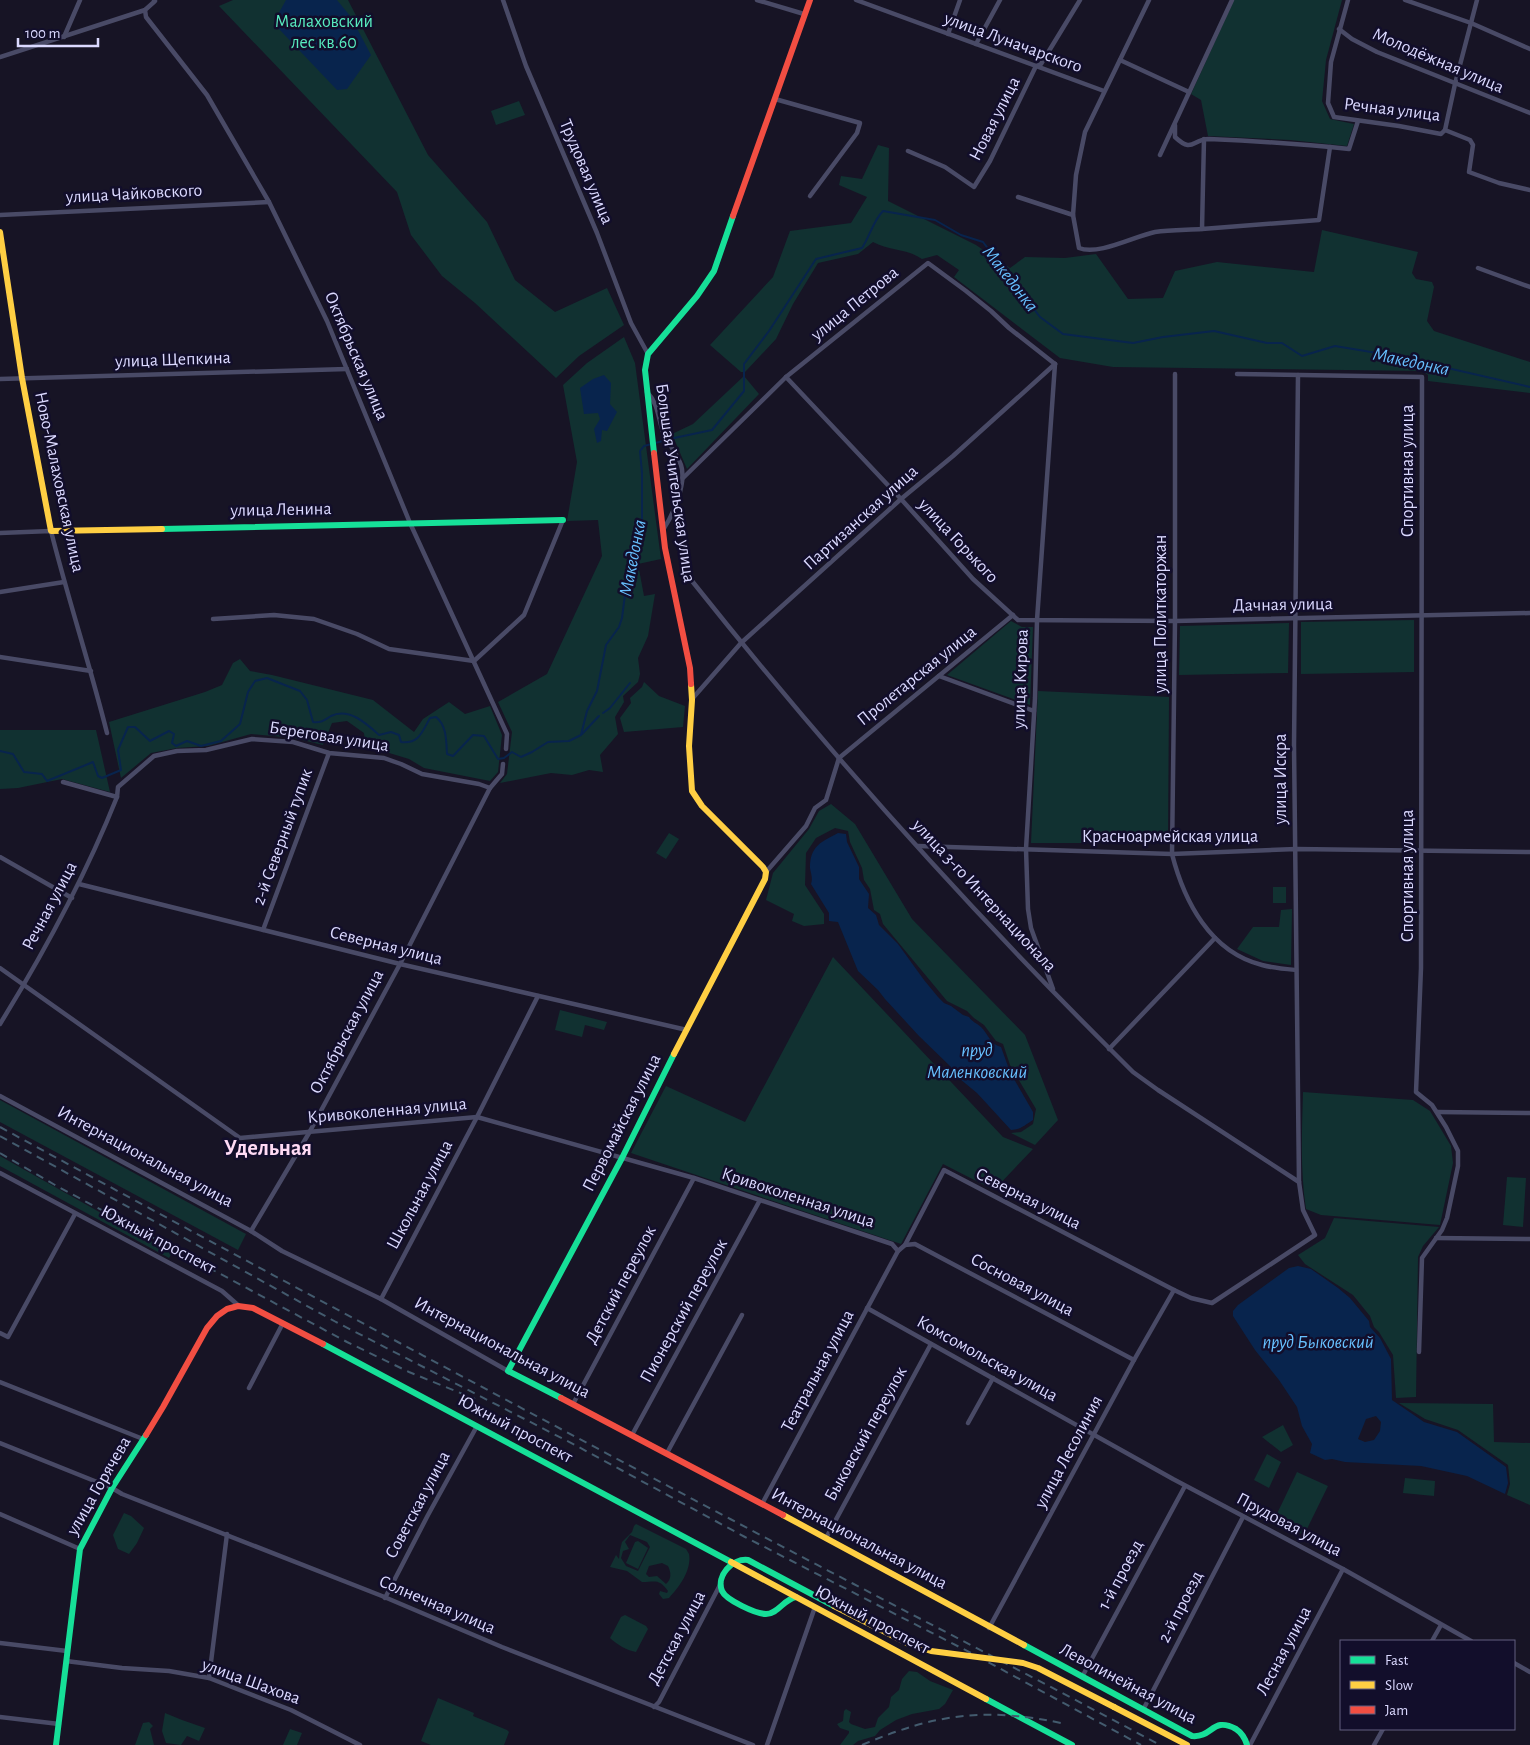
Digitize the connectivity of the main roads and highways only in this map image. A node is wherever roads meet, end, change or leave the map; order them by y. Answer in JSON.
{"nodes":[{"id":1,"x":810,"y":0,"type":"edge"},
{"id":2,"x":0,"y":232,"type":"edge"},
{"id":3,"x":563,"y":520,"type":"road end"},
{"id":4,"x":51,"y":531,"type":"joint"},
{"id":5,"x":762,"y":888,"type":"joint"},
{"id":6,"x":239,"y":1306,"type":"joint"},
{"id":7,"x":508,"y":1371,"type":"joint"},
{"id":8,"x":732,"y":1563,"type":"junction"},
{"id":9,"x":776,"y":1586,"type":"junction"},
{"id":10,"x":798,"y":1598,"type":"junction"},
{"id":11,"x":781,"y":1605,"type":"junction"},
{"id":12,"x":990,"y":1628,"type":"joint"},
{"id":13,"x":56,"y":1745,"type":"edge"},
{"id":14,"x":1072,"y":1745,"type":"edge"},
{"id":15,"x":1188,"y":1745,"type":"edge"},
{"id":16,"x":1248,"y":1745,"type":"edge"}],
"edges":[{"from":1,"to":5,"type":"main road","name":"Большая Учительская улица"},
{"from":2,"to":4,"type":"main road","name":"Ново-Малаховская улица"},
{"from":3,"to":4,"type":"main road","name":"улица Ленина"},
{"from":5,"to":7,"type":"main road","name":"Первомайская улица"},
{"from":6,"to":8,"type":"main road","name":"Южный проспект"},
{"from":6,"to":13,"type":"main road","name":"улица Горячева"},
{"from":7,"to":12,"type":"main road","name":"Интернациональная улица"},
{"from":8,"to":9,"type":"main road","name":"Южный проспект"},
{"from":8,"to":11,"type":"main road"},
{"from":8,"to":15,"type":"main road","bridge":true},
{"from":9,"to":10,"type":"main road","name":"Южный проспект"},
{"from":9,"to":11,"type":"main road"},
{"from":10,"to":11,"type":"main road"},
{"from":10,"to":14,"type":"main road","name":"Южный проспект"},
{"from":12,"to":16,"type":"main road","name":"Леволинейная улица"}]}
